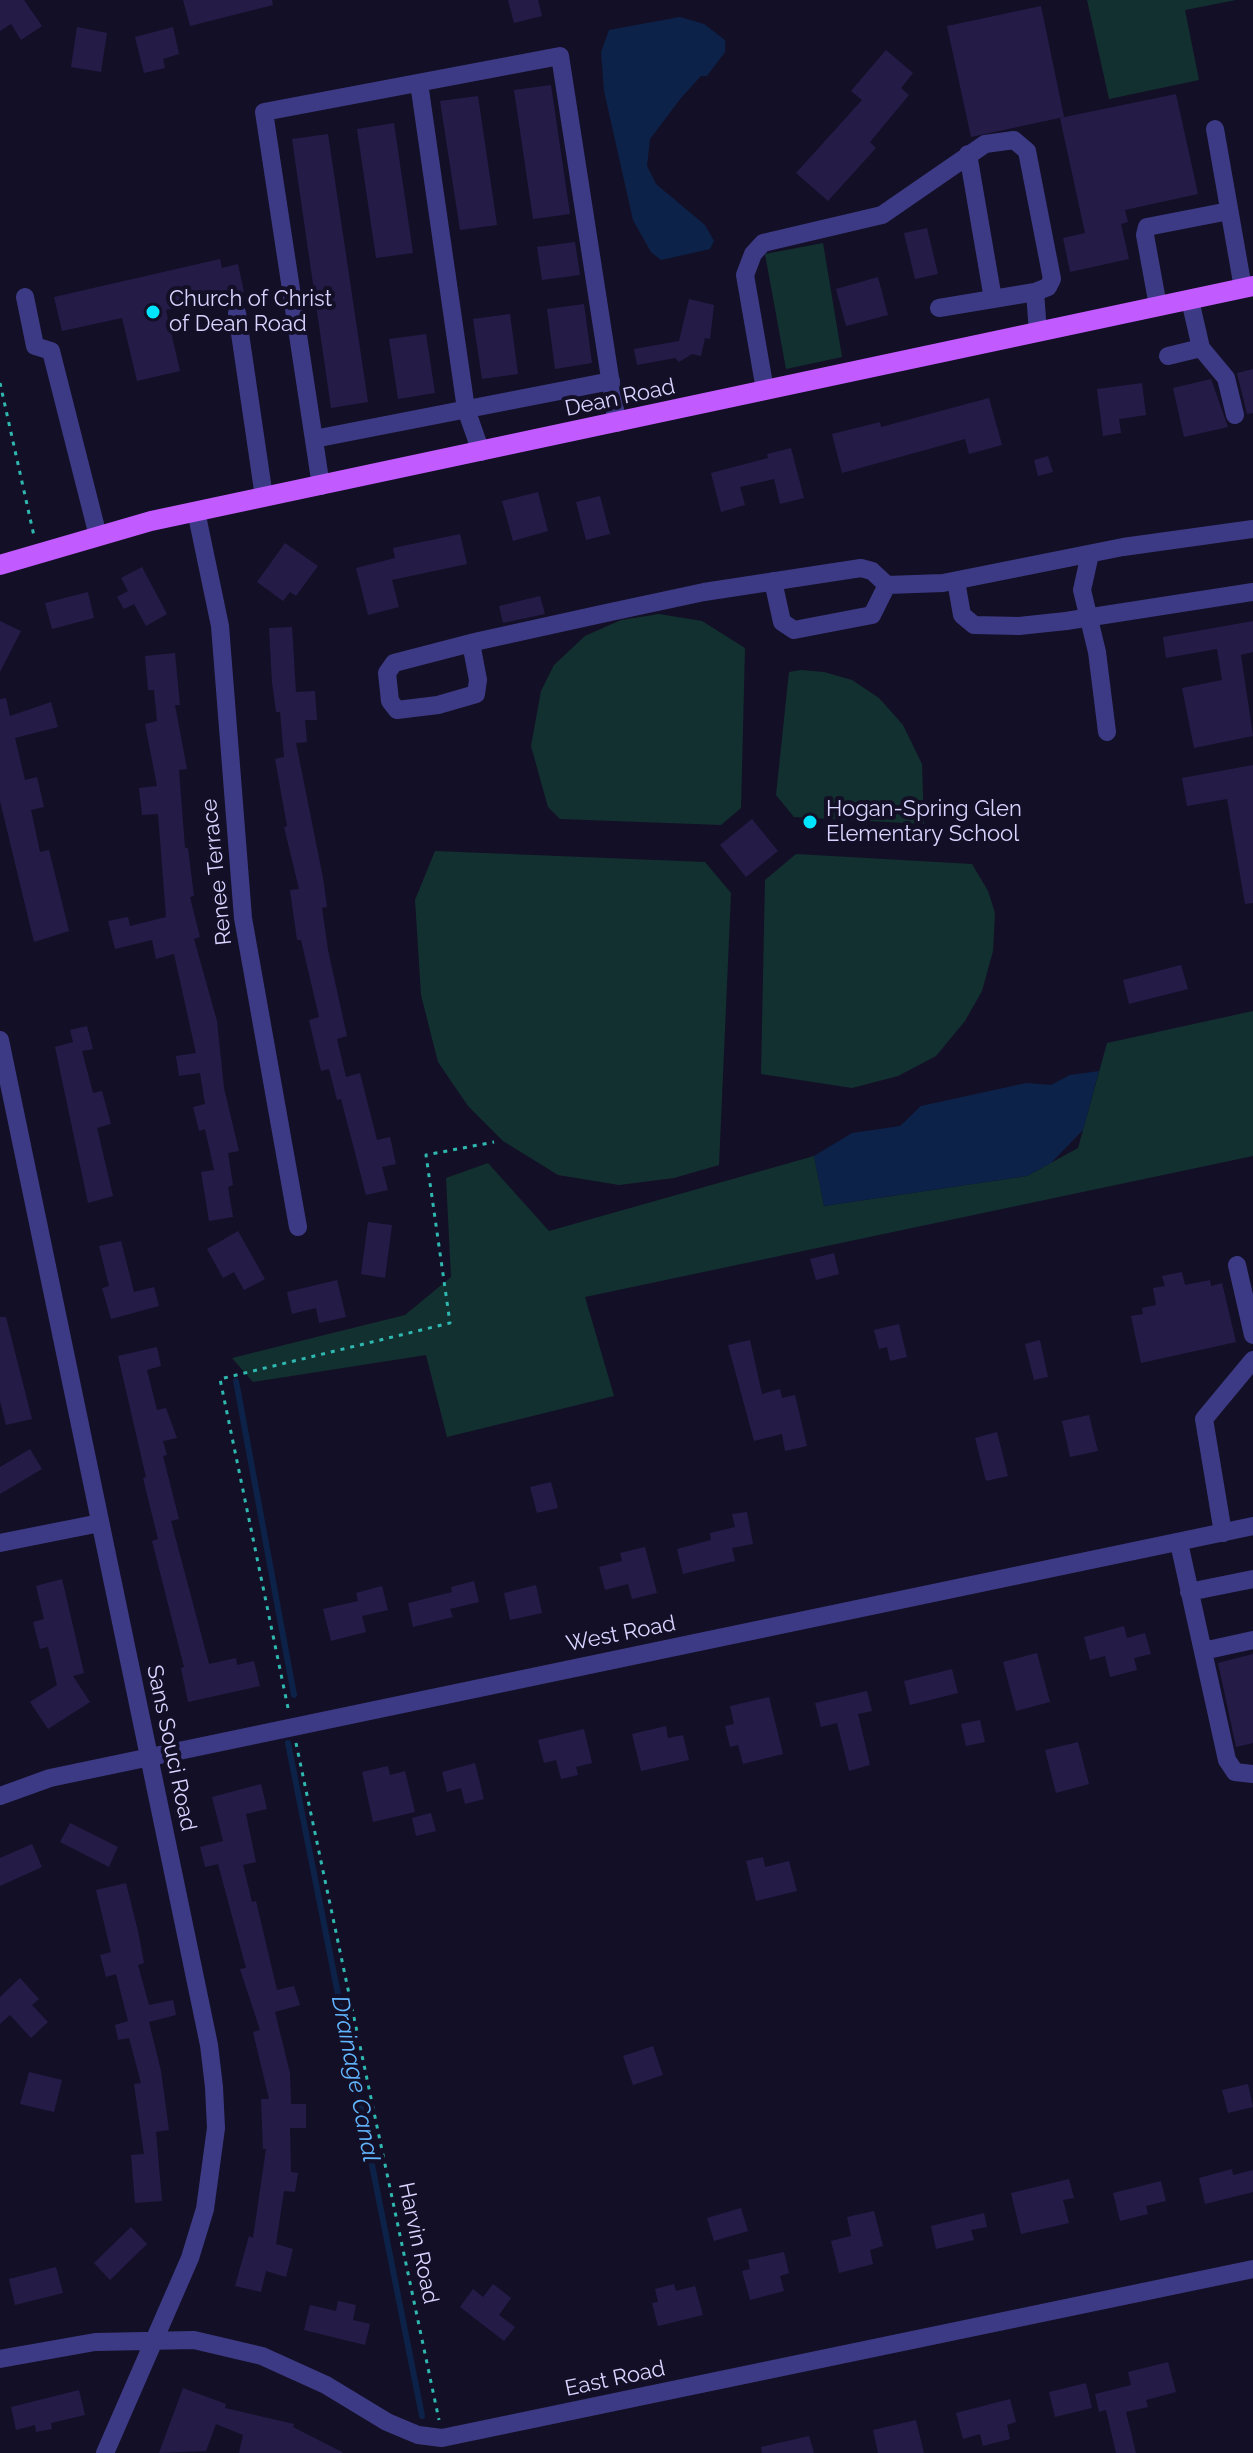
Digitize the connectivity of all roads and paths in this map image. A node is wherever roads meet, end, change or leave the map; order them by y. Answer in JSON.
{"nodes":[{"id":1,"x":419,"y":83,"type":"junction"},
{"id":2,"x":1215,"y":129,"type":"dead end"},
{"id":3,"x":968,"y":154,"type":"junction"},
{"id":4,"x":1229,"y":211,"type":"junction"},
{"id":5,"x":1248,"y":287,"type":"edge"},
{"id":6,"x":1035,"y":292,"type":"junction"},
{"id":7,"x":25,"y":297,"type":"dead end"},
{"id":8,"x":993,"y":299,"type":"junction"},
{"id":9,"x":1190,"y":300,"type":"junction"},
{"id":10,"x":1158,"y":306,"type":"junction"},
{"id":11,"x":939,"y":308,"type":"dead end"},
{"id":12,"x":237,"y":313,"type":"dead end"},
{"id":13,"x":1038,"y":332,"type":"junction"},
{"id":14,"x":1201,"y":348,"type":"junction"},
{"id":15,"x":1168,"y":356,"type":"dead end"},
{"id":16,"x":611,"y":381,"type":"junction"},
{"id":17,"x":0,"y":383,"type":"edge"},
{"id":18,"x":765,"y":390,"type":"junction"},
{"id":19,"x":466,"y":409,"type":"junction"},
{"id":20,"x":1235,"y":415,"type":"dead end"},
{"id":21,"x":617,"y":423,"type":"junction"},
{"id":22,"x":314,"y":439,"type":"junction"},
{"id":23,"x":481,"y":452,"type":"junction"},
{"id":24,"x":321,"y":486,"type":"junction"},
{"id":25,"x":264,"y":497,"type":"junction"},
{"id":26,"x":196,"y":511,"type":"junction"},
{"id":27,"x":1253,"y":529,"type":"edge"},
{"id":28,"x":98,"y":536,"type":"junction"},
{"id":29,"x":38,"y":553,"type":"junction"},
{"id":30,"x":1090,"y":554,"type":"junction"},
{"id":31,"x":0,"y":565,"type":"edge"},
{"id":32,"x":773,"y":581,"type":"junction"},
{"id":33,"x":956,"y":581,"type":"junction"},
{"id":34,"x":887,"y":585,"type":"junction"},
{"id":35,"x":1253,"y":592,"type":"edge"},
{"id":36,"x":1090,"y":616,"type":"junction"},
{"id":37,"x":471,"y":643,"type":"junction"},
{"id":38,"x":1107,"y":732,"type":"dead end"},
{"id":39,"x":0,"y":1040,"type":"edge"},
{"id":40,"x":494,"y":1142,"type":"dead end"},
{"id":41,"x":298,"y":1227,"type":"dead end"},
{"id":42,"x":1237,"y":1265,"type":"dead end"},
{"id":43,"x":1253,"y":1335,"type":"edge"},
{"id":44,"x":1253,"y":1360,"type":"edge"},
{"id":45,"x":100,"y":1523,"type":"junction"},
{"id":46,"x":1253,"y":1526,"type":"edge"},
{"id":47,"x":1223,"y":1533,"type":"junction"},
{"id":48,"x":0,"y":1543,"type":"edge"},
{"id":49,"x":1179,"y":1543,"type":"junction"},
{"id":50,"x":1253,"y":1579,"type":"edge"},
{"id":51,"x":1189,"y":1592,"type":"junction"},
{"id":52,"x":1253,"y":1640,"type":"edge"},
{"id":53,"x":1203,"y":1651,"type":"junction"},
{"id":54,"x":293,"y":1726,"type":"junction"},
{"id":55,"x":149,"y":1758,"type":"junction"},
{"id":56,"x":1253,"y":1774,"type":"edge"},
{"id":57,"x":0,"y":1796,"type":"edge"},
{"id":58,"x":1253,"y":2269,"type":"edge"},
{"id":59,"x":156,"y":2338,"type":"junction"},
{"id":60,"x":0,"y":2359,"type":"edge"},
{"id":61,"x":442,"y":2438,"type":"junction"},
{"id":62,"x":105,"y":2453,"type":"edge"}],
"edges":[{"from":1,"to":16,"type":"street"},
{"from":1,"to":19,"type":"street"},
{"from":1,"to":22,"type":"street"},
{"from":2,"to":4,"type":"street"},
{"from":3,"to":6,"type":"street"},
{"from":3,"to":8,"type":"street"},
{"from":3,"to":18,"type":"street"},
{"from":4,"to":5,"type":"street"},
{"from":4,"to":10,"type":"street"},
{"from":5,"to":9,"type":"main road","name":"Dean Road"},
{"from":6,"to":8,"type":"street"},
{"from":6,"to":13,"type":"street"},
{"from":7,"to":28,"type":"street"},
{"from":8,"to":11,"type":"street"},
{"from":9,"to":10,"type":"main road","name":"Dean Road"},
{"from":9,"to":14,"type":"street"},
{"from":10,"to":13,"type":"main road","name":"Dean Road"},
{"from":12,"to":25,"type":"street"},
{"from":13,"to":18,"type":"main road","name":"Dean Road"},
{"from":14,"to":15,"type":"street"},
{"from":14,"to":20,"type":"street"},
{"from":16,"to":19,"type":"street"},
{"from":16,"to":21,"type":"street"},
{"from":17,"to":29,"type":"path"},
{"from":18,"to":21,"type":"main road","name":"Dean Road"},
{"from":19,"to":22,"type":"street"},
{"from":19,"to":23,"type":"street"},
{"from":21,"to":23,"type":"main road","name":"Dean Road"},
{"from":22,"to":24,"type":"street"},
{"from":23,"to":24,"type":"main road","name":"Dean Road"},
{"from":24,"to":25,"type":"main road","name":"Dean Road"},
{"from":25,"to":26,"type":"main road","name":"Dean Road"},
{"from":26,"to":28,"type":"main road","name":"Dean Road"},
{"from":26,"to":41,"type":"street","name":"Renee Terrace"},
{"from":27,"to":30,"type":"street"},
{"from":28,"to":29,"type":"main road","name":"Dean Road"},
{"from":29,"to":31,"type":"main road","name":"Dean Road"},
{"from":30,"to":33,"type":"street"},
{"from":30,"to":36,"type":"street"},
{"from":32,"to":34,"type":"street"},
{"from":32,"to":34,"type":"street"},
{"from":32,"to":37,"type":"street"},
{"from":33,"to":34,"type":"street"},
{"from":33,"to":36,"type":"street"},
{"from":35,"to":36,"type":"street"},
{"from":36,"to":38,"type":"street"},
{"from":37,"to":37,"type":"street"},
{"from":39,"to":45,"type":"street","name":"Sans Souci Road"},
{"from":40,"to":54,"type":"path","name":"Harvin Road"},
{"from":42,"to":43,"type":"street"},
{"from":44,"to":47,"type":"street"},
{"from":45,"to":48,"type":"street"},
{"from":45,"to":55,"type":"street","name":"Sans Souci Road"},
{"from":46,"to":47,"type":"street","name":"West Road"},
{"from":47,"to":49,"type":"street","name":"West Road"},
{"from":49,"to":51,"type":"street"},
{"from":49,"to":54,"type":"street","name":"West Road"},
{"from":50,"to":51,"type":"street"},
{"from":51,"to":53,"type":"street"},
{"from":52,"to":53,"type":"street"},
{"from":53,"to":56,"type":"street"},
{"from":54,"to":55,"type":"street","name":"West Road"},
{"from":54,"to":61,"type":"path","name":"Harvin Road"},
{"from":55,"to":57,"type":"street","name":"West Road"},
{"from":55,"to":59,"type":"street","name":"Sans Souci Road"},
{"from":58,"to":61,"type":"street","name":"East Road"},
{"from":59,"to":60,"type":"street","name":"East Road"},
{"from":59,"to":61,"type":"street","name":"East Road"},
{"from":59,"to":62,"type":"street","name":"Sans Souci Road"}]}
